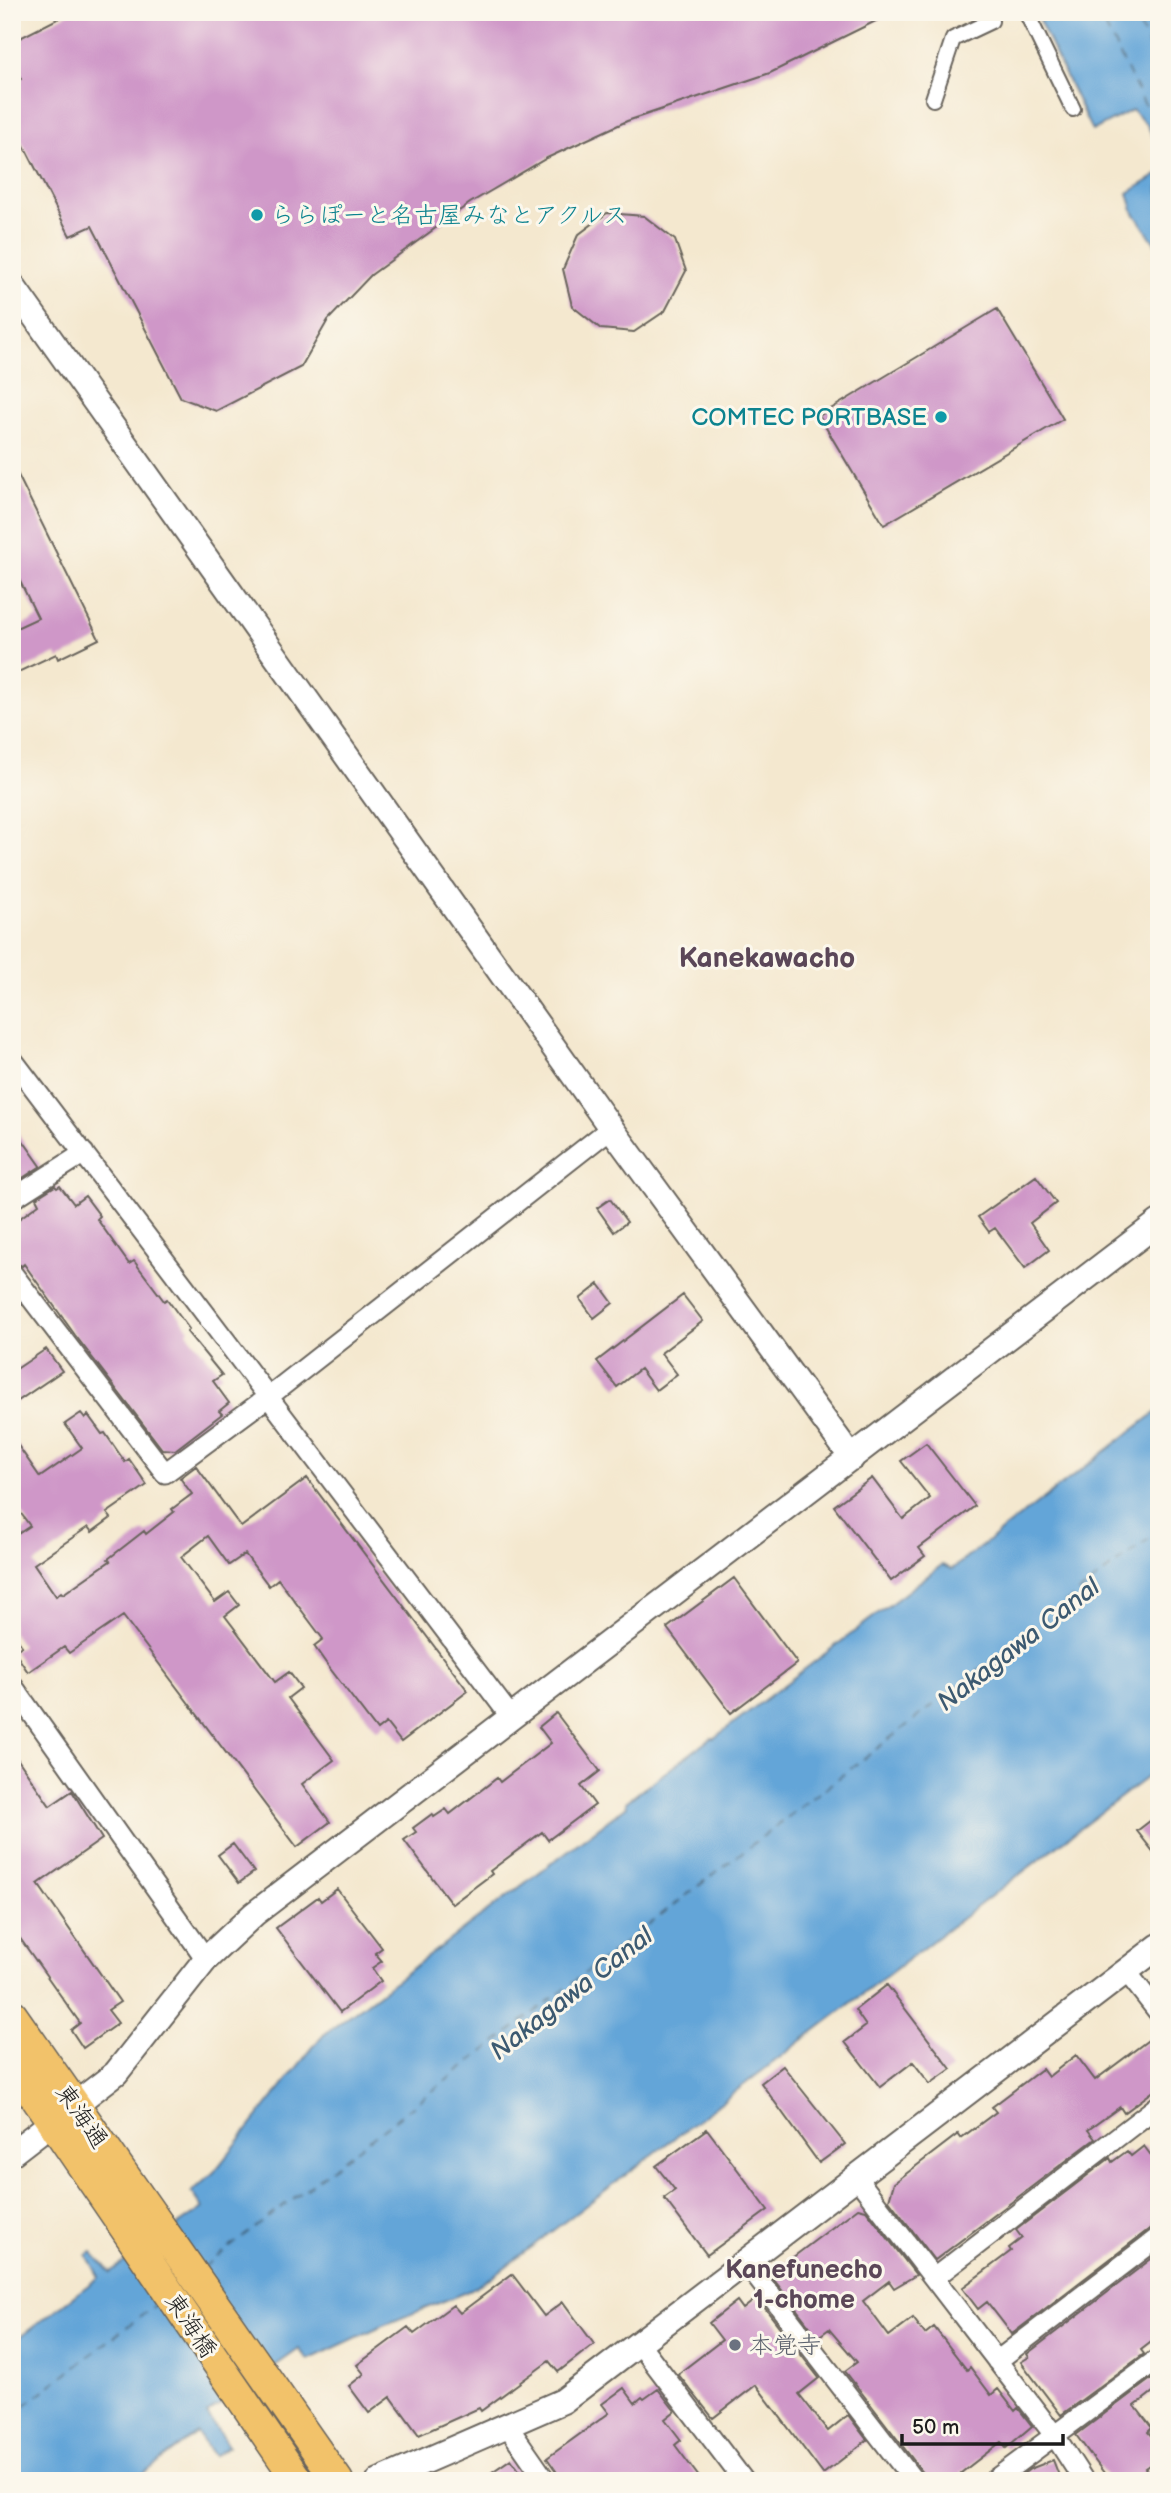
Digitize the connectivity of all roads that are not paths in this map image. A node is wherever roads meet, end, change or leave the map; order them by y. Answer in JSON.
{"nodes":[{"id":1,"x":987,"y":12,"type":"edge"},
{"id":2,"x":1026,"y":12,"type":"edge"},
{"id":3,"x":933,"y":99,"type":"dead end"},
{"id":4,"x":1073,"y":109,"type":"dead end"},
{"id":5,"x":12,"y":285,"type":"edge"},
{"id":6,"x":12,"y":1059,"type":"edge"},
{"id":7,"x":611,"y":1128,"type":"junction"},
{"id":8,"x":84,"y":1153,"type":"junction"},
{"id":9,"x":12,"y":1199,"type":"edge"},
{"id":10,"x":1159,"y":1222,"type":"edge"},
{"id":11,"x":12,"y":1273,"type":"edge"},
{"id":12,"x":268,"y":1397,"type":"junction"},
{"id":13,"x":852,"y":1458,"type":"junction"},
{"id":14,"x":12,"y":1685,"type":"edge"},
{"id":15,"x":511,"y":1717,"type":"junction"},
{"id":16,"x":1159,"y":1946,"type":"edge"},
{"id":17,"x":206,"y":1959,"type":"junction"},
{"id":18,"x":1126,"y":1971,"type":"junction"},
{"id":19,"x":1159,"y":2013,"type":"edge"},
{"id":20,"x":12,"y":2015,"type":"edge"},
{"id":21,"x":12,"y":2063,"type":"edge"},
{"id":22,"x":1159,"y":2105,"type":"edge"},
{"id":23,"x":64,"y":2113,"type":"junction"},
{"id":24,"x":12,"y":2153,"type":"edge"},
{"id":25,"x":856,"y":2176,"type":"junction"},
{"id":26,"x":141,"y":2225,"type":"junction"},
{"id":27,"x":1159,"y":2237,"type":"edge"},
{"id":28,"x":745,"y":2262,"type":"junction"},
{"id":29,"x":934,"y":2278,"type":"junction"},
{"id":30,"x":639,"y":2343,"type":"junction"},
{"id":31,"x":1159,"y":2357,"type":"edge"},
{"id":32,"x":997,"y":2361,"type":"junction"},
{"id":33,"x":507,"y":2425,"type":"junction"},
{"id":34,"x":1055,"y":2436,"type":"junction"},
{"id":35,"x":298,"y":2481,"type":"edge"},
{"id":36,"x":338,"y":2481,"type":"edge"},
{"id":37,"x":379,"y":2481,"type":"edge"},
{"id":38,"x":546,"y":2481,"type":"edge"},
{"id":39,"x":744,"y":2481,"type":"edge"},
{"id":40,"x":914,"y":2481,"type":"edge"},
{"id":41,"x":993,"y":2481,"type":"edge"},
{"id":42,"x":1084,"y":2481,"type":"edge"}],
"edges":[{"from":1,"to":3,"type":"street"},
{"from":2,"to":4,"type":"street"},
{"from":5,"to":7,"type":"street"},
{"from":6,"to":8,"type":"street"},
{"from":7,"to":12,"type":"street"},
{"from":7,"to":13,"type":"street"},
{"from":8,"to":9,"type":"street"},
{"from":8,"to":12,"type":"street"},
{"from":10,"to":13,"type":"street"},
{"from":11,"to":12,"type":"street"},
{"from":12,"to":15,"type":"street"},
{"from":13,"to":15,"type":"street"},
{"from":14,"to":17,"type":"street"},
{"from":15,"to":17,"type":"street"},
{"from":16,"to":18,"type":"street"},
{"from":17,"to":23,"type":"street"},
{"from":18,"to":19,"type":"street"},
{"from":18,"to":25,"type":"street"},
{"from":20,"to":23,"type":"main road","name":"東海通"},
{"from":21,"to":23,"type":"main road"},
{"from":22,"to":29,"type":"street"},
{"from":23,"to":24,"type":"street"},
{"from":23,"to":26,"type":"main road"},
{"from":25,"to":28,"type":"street"},
{"from":25,"to":29,"type":"street"},
{"from":26,"to":35,"type":"main road","name":"東海橋"},
{"from":26,"to":36,"type":"main road","name":"東海橋"},
{"from":27,"to":32,"type":"street"},
{"from":28,"to":30,"type":"street"},
{"from":28,"to":40,"type":"street"},
{"from":29,"to":32,"type":"street"},
{"from":30,"to":33,"type":"street"},
{"from":30,"to":39,"type":"street"},
{"from":31,"to":34,"type":"street"},
{"from":32,"to":34,"type":"street"},
{"from":33,"to":37,"type":"street"},
{"from":33,"to":38,"type":"street"},
{"from":34,"to":41,"type":"street"},
{"from":34,"to":42,"type":"street"}]}
